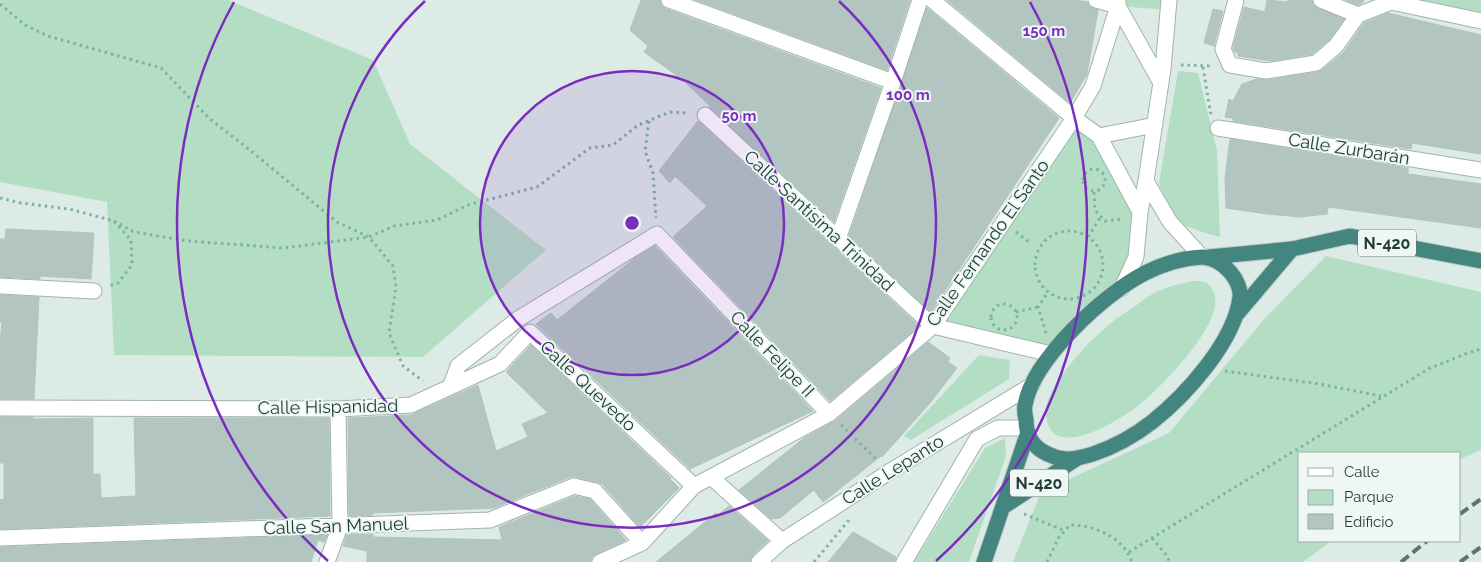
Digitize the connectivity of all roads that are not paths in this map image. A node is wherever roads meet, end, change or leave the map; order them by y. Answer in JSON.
{"nodes":[{"id":1,"x":669,"y":0,"type":"edge"},
{"id":2,"x":920,"y":0,"type":"edge"},
{"id":3,"x":932,"y":0,"type":"edge"},
{"id":4,"x":1096,"y":0,"type":"edge"},
{"id":5,"x":1169,"y":0,"type":"edge"},
{"id":6,"x":1236,"y":0,"type":"edge"},
{"id":7,"x":1321,"y":0,"type":"edge"},
{"id":8,"x":1392,"y":1,"type":"edge"},
{"id":9,"x":1118,"y":3,"type":"edge"},
{"id":10,"x":1358,"y":15,"type":"junction"},
{"id":11,"x":1481,"y":21,"type":"edge"},
{"id":12,"x":894,"y":82,"type":"junction"},
{"id":13,"x":1161,"y":83,"type":"junction"},
{"id":14,"x":705,"y":115,"type":"road end"},
{"id":15,"x":1074,"y":118,"type":"junction"},
{"id":16,"x":1155,"y":125,"type":"junction"},
{"id":17,"x":1218,"y":128,"type":"road end"},
{"id":18,"x":1099,"y":136,"type":"junction"},
{"id":19,"x":1481,"y":170,"type":"edge"},
{"id":20,"x":1146,"y":181,"type":"junction"},
{"id":21,"x":1140,"y":212,"type":"junction"},
{"id":22,"x":838,"y":239,"type":"junction"},
{"id":23,"x":1292,"y":249,"type":"junction"},
{"id":24,"x":1205,"y":257,"type":"junction"},
{"id":25,"x":1481,"y":261,"type":"edge"},
{"id":26,"x":0,"y":286,"type":"edge"},
{"id":27,"x":1122,"y":288,"type":"junction"},
{"id":28,"x":94,"y":291,"type":"road end"},
{"id":29,"x":1235,"y":316,"type":"junction"},
{"id":30,"x":933,"y":326,"type":"junction"},
{"id":31,"x":1051,"y":354,"type":"junction"},
{"id":32,"x":1032,"y":385,"type":"junction"},
{"id":33,"x":444,"y":388,"type":"junction"},
{"id":34,"x":0,"y":408,"type":"edge"},
{"id":35,"x":338,"y":409,"type":"junction"},
{"id":36,"x":829,"y":414,"type":"junction"},
{"id":37,"x":1027,"y":430,"type":"junction"},
{"id":38,"x":1076,"y":460,"type":"junction"},
{"id":39,"x":711,"y":477,"type":"junction"},
{"id":40,"x":694,"y":486,"type":"junction"},
{"id":41,"x":1003,"y":507,"type":"junction"},
{"id":42,"x":340,"y":526,"type":"junction"},
{"id":43,"x":0,"y":538,"type":"edge"},
{"id":44,"x":782,"y":541,"type":"junction"},
{"id":45,"x":642,"y":543,"type":"junction"},
{"id":46,"x":327,"y":562,"type":"edge"},
{"id":47,"x":600,"y":562,"type":"edge"},
{"id":48,"x":759,"y":562,"type":"edge"},
{"id":49,"x":904,"y":562,"type":"edge"},
{"id":50,"x":984,"y":562,"type":"edge"}],
"edges":[{"from":1,"to":12,"type":"street"},
{"from":2,"to":12,"type":"street"},
{"from":3,"to":15,"type":"street"},
{"from":4,"to":9,"type":"street"},
{"from":5,"to":13,"type":"street"},
{"from":6,"to":10,"type":"street"},
{"from":7,"to":10,"type":"street"},
{"from":8,"to":10,"type":"street"},
{"from":8,"to":11,"type":"street"},
{"from":9,"to":13,"type":"street"},
{"from":9,"to":15,"type":"street","name":"Calle Fernando El Santo"},
{"from":12,"to":22,"type":"street"},
{"from":13,"to":16,"type":"street"},
{"from":14,"to":22,"type":"street","name":"Calle Santísima Trinidad"},
{"from":15,"to":18,"type":"street"},
{"from":15,"to":30,"type":"street","name":"Calle Fernando El Santo"},
{"from":16,"to":18,"type":"street"},
{"from":16,"to":20,"type":"street"},
{"from":17,"to":19,"type":"street","name":"Calle Zurbarán"},
{"from":18,"to":21,"type":"street"},
{"from":20,"to":21,"type":"street"},
{"from":20,"to":24,"type":"street"},
{"from":21,"to":27,"type":"street"},
{"from":22,"to":30,"type":"street","name":"Calle Santísima Trinidad"},
{"from":23,"to":24,"type":"highway","number":"N-420"},
{"from":23,"to":25,"type":"highway","number":"N-420"},
{"from":23,"to":29,"type":"highway"},
{"from":24,"to":27,"type":"highway"},
{"from":24,"to":29,"type":"highway"},
{"from":26,"to":28,"type":"street"},
{"from":27,"to":31,"type":"highway"},
{"from":29,"to":38,"type":"highway"},
{"from":30,"to":31,"type":"street"},
{"from":30,"to":36,"type":"street","name":"Calle Fernando El Santo"},
{"from":31,"to":32,"type":"highway"},
{"from":32,"to":37,"type":"highway"},
{"from":32,"to":44,"type":"street","name":"Calle Lepanto"},
{"from":33,"to":35,"type":"street","name":"Calle Hispanidad"},
{"from":33,"to":36,"type":"street","name":"Calle Felipe II"},
{"from":33,"to":40,"type":"street","name":"Calle Quevedo"},
{"from":34,"to":35,"type":"street","name":"Calle Hispanidad"},
{"from":35,"to":42,"type":"street"},
{"from":36,"to":39,"type":"street","name":"Calle Fernando El Santo"},
{"from":37,"to":38,"type":"highway"},
{"from":37,"to":41,"type":"highway","number":"N-420"},
{"from":37,"to":49,"type":"street"},
{"from":38,"to":41,"type":"highway","number":"N-420"},
{"from":39,"to":40,"type":"street","name":"Calle Fernando El Santo"},
{"from":39,"to":44,"type":"street"},
{"from":40,"to":45,"type":"street","name":"Calle Fernando El Santo"},
{"from":41,"to":50,"type":"highway","number":"N-420"},
{"from":42,"to":43,"type":"street","name":"Calle San Manuel"},
{"from":42,"to":45,"type":"street","name":"Calle San Manuel"},
{"from":42,"to":46,"type":"street"},
{"from":44,"to":48,"type":"street","name":"Calle Lepanto"},
{"from":45,"to":47,"type":"street","name":"Calle Fernando El Santo"}]}
